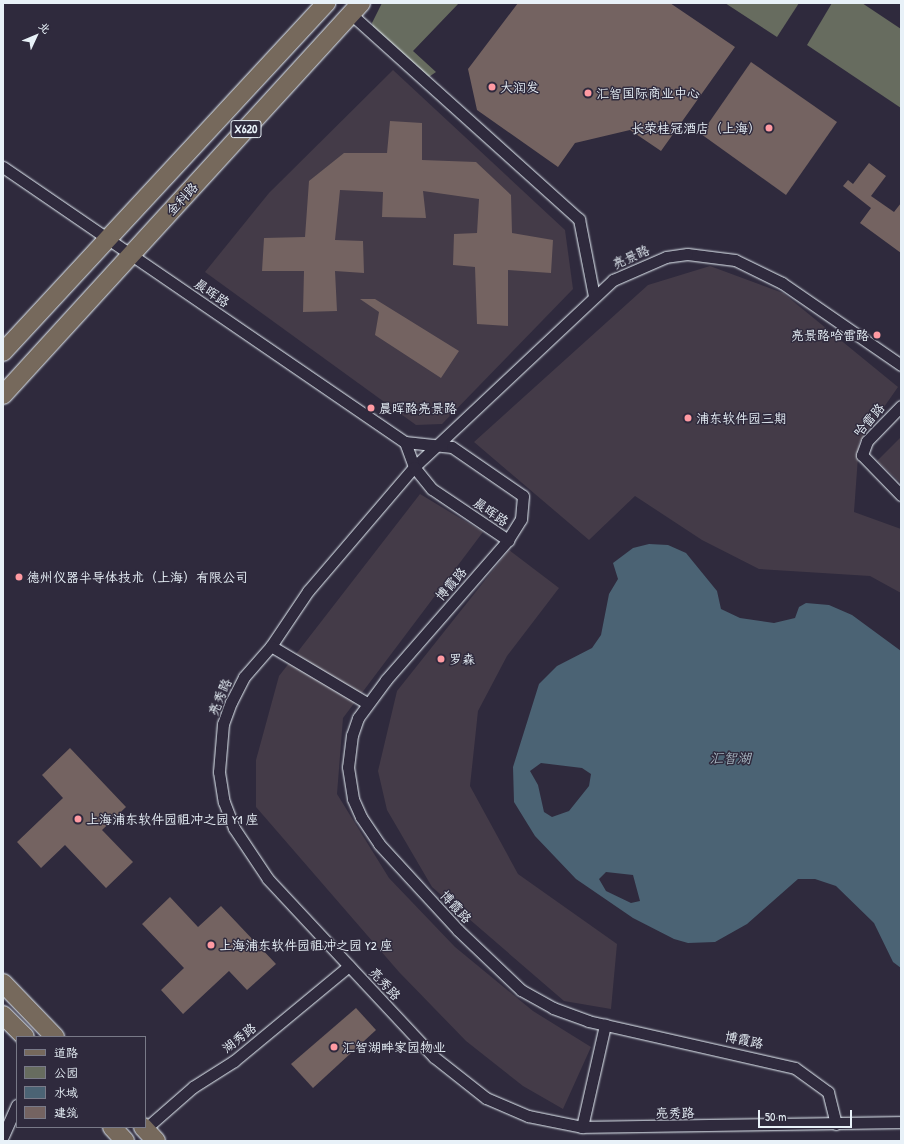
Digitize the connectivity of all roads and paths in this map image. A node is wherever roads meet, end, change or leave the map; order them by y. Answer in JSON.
{"nodes":[{"id":1,"x":326,"y":3,"type":"edge"},
{"id":2,"x":356,"y":9,"type":"edge"},
{"id":3,"x":3,"y":167,"type":"edge"},
{"id":4,"x":109,"y":240,"type":"junction"},
{"id":5,"x":131,"y":254,"type":"junction"},
{"id":6,"x":594,"y":296,"type":"junction"},
{"id":7,"x":3,"y":352,"type":"edge"},
{"id":8,"x":901,"y":365,"type":"edge"},
{"id":9,"x":3,"y":395,"type":"edge"},
{"id":10,"x":901,"y":406,"type":"edge"},
{"id":11,"x":405,"y":442,"type":"junction"},
{"id":12,"x":440,"y":444,"type":"junction"},
{"id":13,"x":414,"y":467,"type":"junction"},
{"id":14,"x":901,"y":495,"type":"edge"},
{"id":15,"x":508,"y":540,"type":"junction"},
{"id":16,"x":271,"y":646,"type":"junction"},
{"id":17,"x":367,"y":703,"type":"junction"},
{"id":18,"x":349,"y":966,"type":"junction"},
{"id":19,"x":3,"y":984,"type":"edge"},
{"id":20,"x":3,"y":1015,"type":"edge"},
{"id":21,"x":605,"y":1026,"type":"junction"},
{"id":22,"x":24,"y":1036,"type":"edge"},
{"id":23,"x":53,"y":1036,"type":"edge"},
{"id":24,"x":16,"y":1107,"type":"edge"},
{"id":25,"x":901,"y":1122,"type":"edge"},
{"id":26,"x":836,"y":1124,"type":"junction"},
{"id":27,"x":582,"y":1127,"type":"junction"},
{"id":28,"x":113,"y":1128,"type":"edge"},
{"id":29,"x":148,"y":1132,"type":"edge"},
{"id":30,"x":3,"y":1136,"type":"edge"},
{"id":31,"x":126,"y":1141,"type":"edge"}],
"edges":[{"from":1,"to":4,"type":"main road","name":"金科路","number":"X620"},
{"from":2,"to":5,"type":"main road","name":"金科路","number":"X620"},
{"from":2,"to":6,"type":"street"},
{"from":3,"to":4,"type":"street","name":"晨晖路"},
{"from":4,"to":5,"type":"street","name":"晨晖路"},
{"from":4,"to":7,"type":"main road","name":"金科路","number":"X620"},
{"from":5,"to":9,"type":"main road","name":"金科路","number":"X620"},
{"from":5,"to":11,"type":"street","name":"晨晖路"},
{"from":6,"to":8,"type":"street","name":"亮景路"},
{"from":6,"to":12,"type":"street","name":"亮景路"},
{"from":10,"to":14,"type":"street","name":"哈雷路"},
{"from":11,"to":12,"type":"street","name":"晨晖路"},
{"from":11,"to":13,"type":"street","name":"晨晖路"},
{"from":12,"to":13,"type":"street","name":"亮景路"},
{"from":12,"to":15,"type":"street","name":"晨晖路"},
{"from":13,"to":15,"type":"street","name":"晨晖路"},
{"from":13,"to":16,"type":"street","name":"亮秀路"},
{"from":15,"to":17,"type":"street","name":"博霞路"},
{"from":16,"to":17,"type":"street"},
{"from":16,"to":18,"type":"street","name":"亮秀路"},
{"from":17,"to":21,"type":"street","name":"博霞路"},
{"from":18,"to":27,"type":"street","name":"亮秀路"},
{"from":18,"to":29,"type":"street","name":"湖秀路"},
{"from":19,"to":23,"type":"main road"},
{"from":20,"to":22,"type":"main road"},
{"from":21,"to":26,"type":"street","name":"博霞路"},
{"from":21,"to":27,"type":"street"},
{"from":24,"to":30,"type":"street"},
{"from":25,"to":26,"type":"street","name":"亮秀路"},
{"from":26,"to":27,"type":"street","name":"亮秀路"},
{"from":28,"to":31,"type":"main road"}]}
